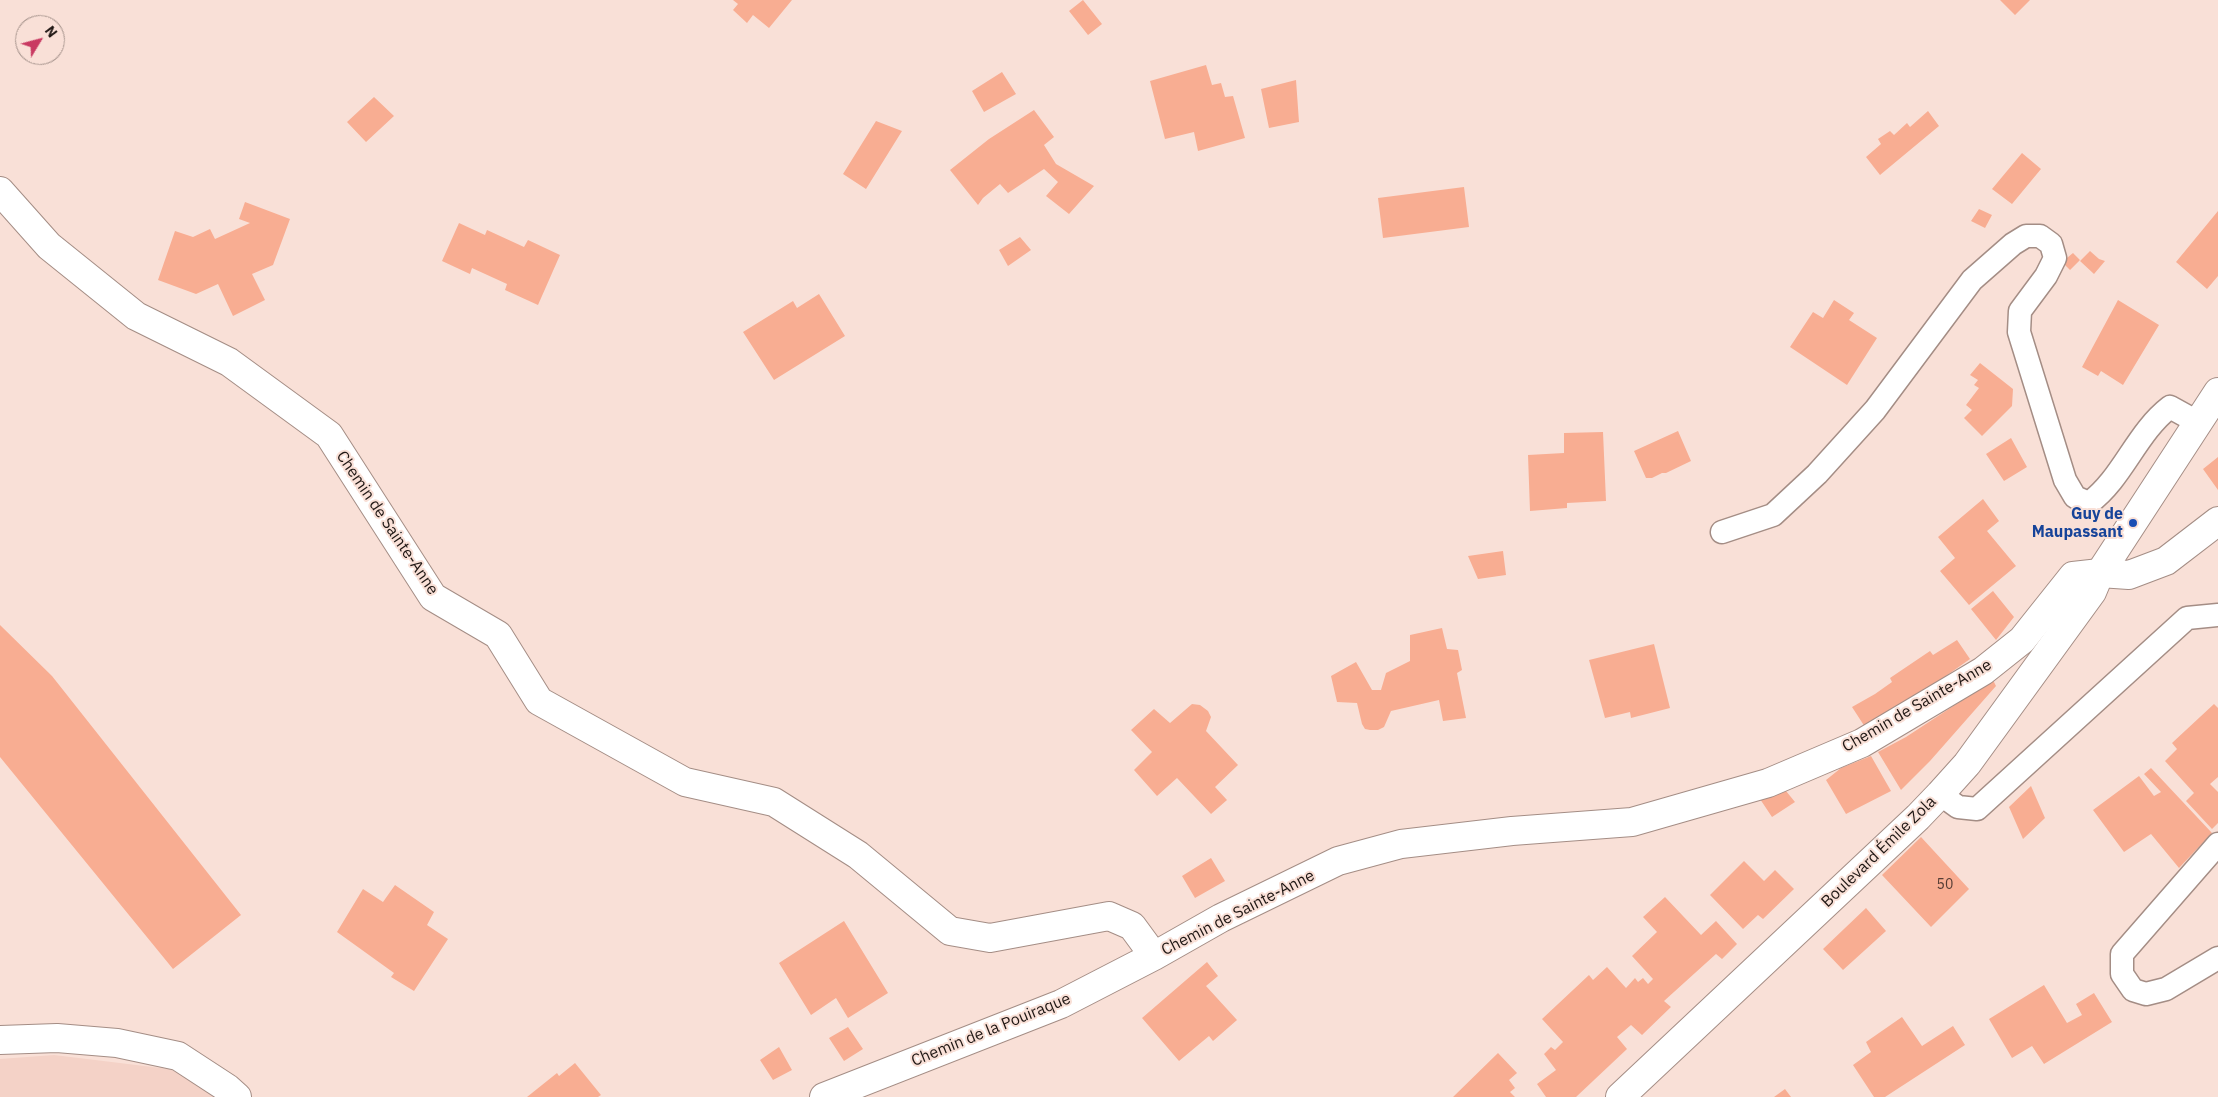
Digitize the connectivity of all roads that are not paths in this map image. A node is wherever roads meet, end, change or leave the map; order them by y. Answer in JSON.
{"nodes":[{"id":1,"x":0,"y":192,"type":"edge"},
{"id":2,"x":2218,"y":392,"type":"edge"},
{"id":3,"x":2199,"y":423,"type":"junction"},
{"id":4,"x":2218,"y":521,"type":"edge"},
{"id":5,"x":1722,"y":532,"type":"dead end"},
{"id":6,"x":2100,"y":573,"type":"junction"},
{"id":7,"x":2218,"y":615,"type":"edge"},
{"id":8,"x":1940,"y":794,"type":"junction"},
{"id":9,"x":2218,"y":844,"type":"edge"},
{"id":10,"x":1154,"y":956,"type":"junction"},
{"id":11,"x":2218,"y":958,"type":"edge"},
{"id":12,"x":0,"y":1040,"type":"edge"},
{"id":13,"x":237,"y":1097,"type":"edge"},
{"id":14,"x":824,"y":1097,"type":"edge"},
{"id":15,"x":1620,"y":1097,"type":"edge"}],
"edges":[{"from":1,"to":10,"type":"street","name":"Chemin de Sainte-Anne"},
{"from":2,"to":3,"type":"street","name":"Boulevard Émile Zola"},
{"from":3,"to":5,"type":"lane"},
{"from":3,"to":6,"type":"street","name":"Boulevard Émile Zola"},
{"from":4,"to":6,"type":"street","name":"Chemin de Sainte-Anne"},
{"from":6,"to":8,"type":"street","name":"Boulevard Émile Zola"},
{"from":6,"to":10,"type":"street","name":"Chemin de Sainte-Anne"},
{"from":7,"to":8,"type":"lane"},
{"from":8,"to":15,"type":"street","name":"Boulevard Émile Zola"},
{"from":9,"to":11,"type":"lane"},
{"from":10,"to":14,"type":"street","name":"Chemin de la Pouiraque"},
{"from":12,"to":13,"type":"street"}]}
